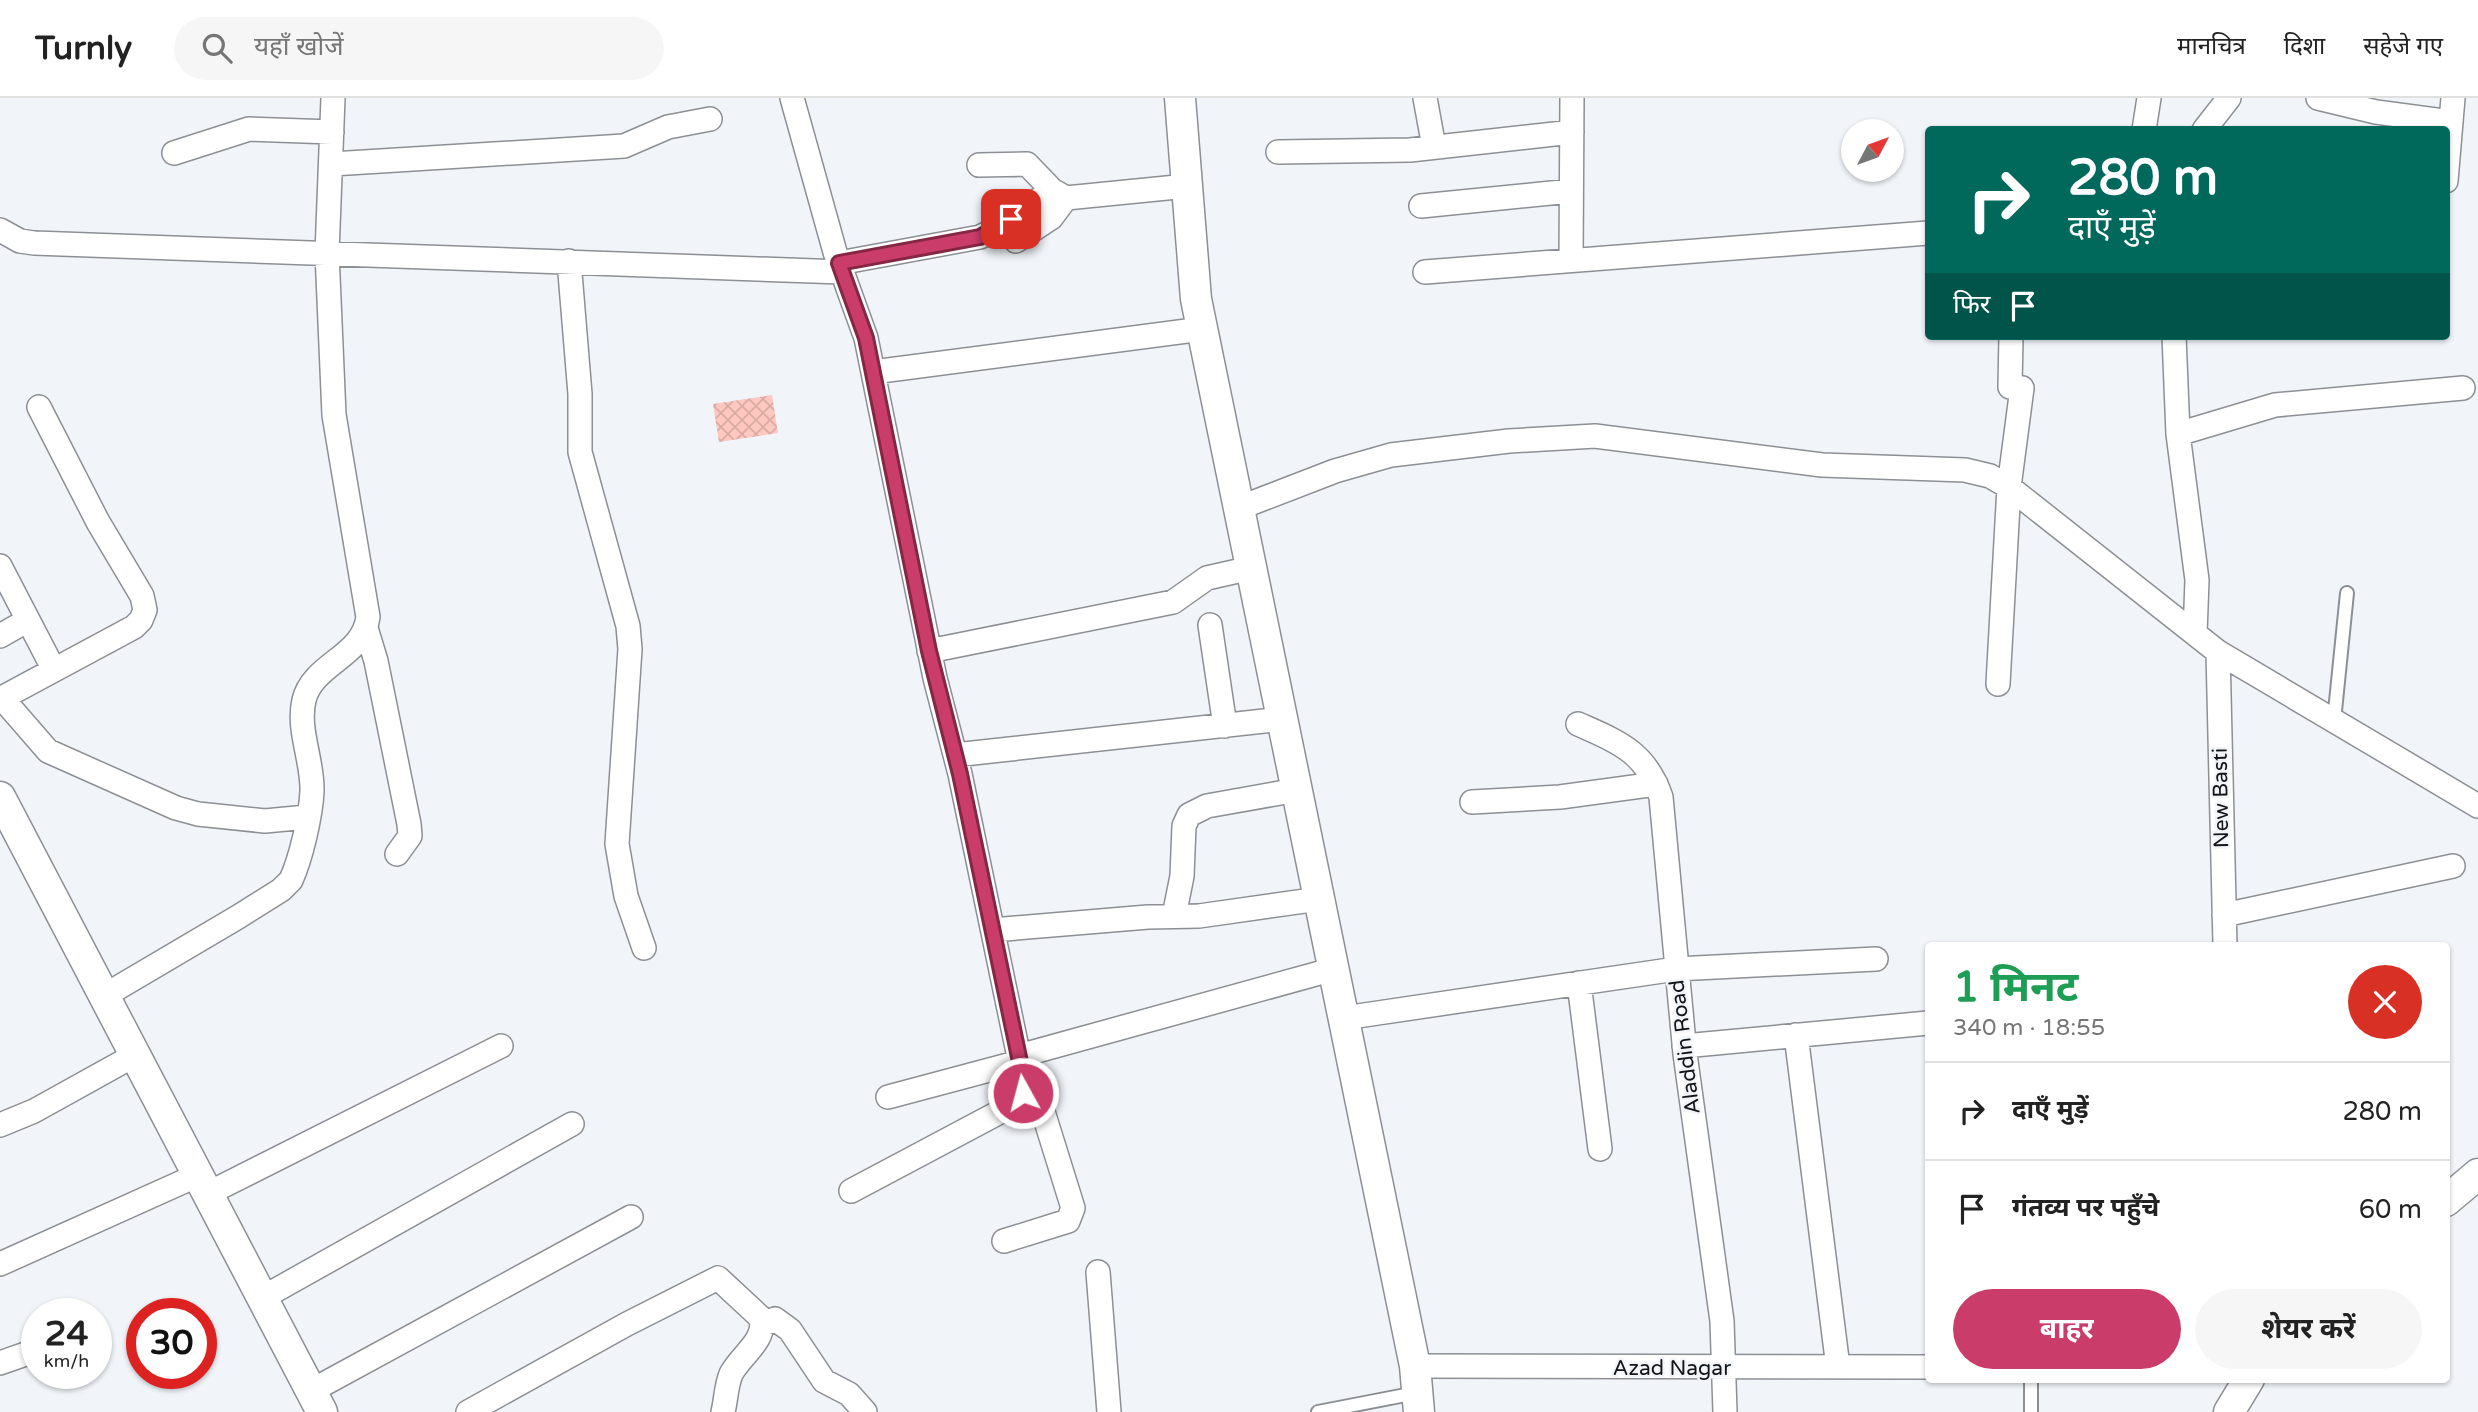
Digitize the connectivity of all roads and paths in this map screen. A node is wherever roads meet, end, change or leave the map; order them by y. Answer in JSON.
{"nodes":[{"id":1,"x":333,"y":98,"type":"edge"},
{"id":2,"x":792,"y":98,"type":"edge"},
{"id":3,"x":1180,"y":98,"type":"edge"},
{"id":4,"x":1425,"y":98,"type":"edge"},
{"id":5,"x":1572,"y":98,"type":"edge"},
{"id":6,"x":2149,"y":98,"type":"edge"},
{"id":7,"x":2229,"y":98,"type":"edge"},
{"id":8,"x":2318,"y":98,"type":"edge"},
{"id":9,"x":2453,"y":98,"type":"edge"},
{"id":10,"x":710,"y":119,"type":"dead end"},
{"id":11,"x":2451,"y":122,"type":"junction"},
{"id":12,"x":2145,"y":126,"type":"edge"},
{"id":13,"x":2207,"y":126,"type":"edge"},
{"id":14,"x":332,"y":132,"type":"junction"},
{"id":15,"x":1572,"y":132,"type":"junction"},
{"id":16,"x":2450,"y":134,"type":"edge"},
{"id":17,"x":1434,"y":147,"type":"junction"},
{"id":18,"x":1278,"y":152,"type":"dead end"},
{"id":19,"x":174,"y":153,"type":"dead end"},
{"id":20,"x":332,"y":164,"type":"junction"},
{"id":21,"x":979,"y":165,"type":"dead end"},
{"id":22,"x":1187,"y":186,"type":"junction"},
{"id":23,"x":1571,"y":191,"type":"junction"},
{"id":24,"x":1059,"y":194,"type":"junction"},
{"id":25,"x":1422,"y":206,"type":"dead end"},
{"id":26,"x":0,"y":230,"type":"edge"},
{"id":27,"x":1925,"y":233,"type":"edge"},
{"id":28,"x":1016,"y":241,"type":"dead end"},
{"id":29,"x":327,"y":253,"type":"junction"},
{"id":30,"x":1571,"y":259,"type":"junction"},
{"id":31,"x":569,"y":261,"type":"junction"},
{"id":32,"x":840,"y":267,"type":"junction"},
{"id":33,"x":1425,"y":272,"type":"dead end"},
{"id":34,"x":1202,"y":329,"type":"junction"},
{"id":35,"x":2011,"y":340,"type":"edge"},
{"id":36,"x":2174,"y":340,"type":"edge"},
{"id":37,"x":873,"y":372,"type":"junction"},
{"id":38,"x":2463,"y":388,"type":"dead end"},
{"id":39,"x":39,"y":407,"type":"dead end"},
{"id":40,"x":2178,"y":434,"type":"junction"},
{"id":41,"x":2009,"y":487,"type":"junction"},
{"id":42,"x":1239,"y":508,"type":"junction"},
{"id":43,"x":0,"y":566,"type":"edge"},
{"id":44,"x":1251,"y":568,"type":"junction"},
{"id":45,"x":2347,"y":593,"type":"dead end"},
{"id":46,"x":28,"y":620,"type":"junction"},
{"id":47,"x":1210,"y":625,"type":"dead end"},
{"id":48,"x":366,"y":628,"type":"junction"},
{"id":49,"x":2194,"y":634,"type":"junction"},
{"id":50,"x":0,"y":636,"type":"edge"},
{"id":51,"x":929,"y":651,"type":"junction"},
{"id":52,"x":2218,"y":652,"type":"junction"},
{"id":53,"x":54,"y":670,"type":"junction"},
{"id":54,"x":1998,"y":684,"type":"dead end"},
{"id":55,"x":1,"y":698,"type":"edge"},
{"id":56,"x":1282,"y":719,"type":"junction"},
{"id":57,"x":2334,"y":721,"type":"junction"},
{"id":58,"x":1578,"y":724,"type":"dead end"},
{"id":59,"x":1225,"y":726,"type":"junction"},
{"id":60,"x":955,"y":755,"type":"junction"},
{"id":61,"x":1656,"y":784,"type":"junction"},
{"id":62,"x":1297,"y":790,"type":"junction"},
{"id":63,"x":0,"y":797,"type":"edge"},
{"id":64,"x":1472,"y":802,"type":"dead end"},
{"id":65,"x":2478,"y":806,"type":"edge"},
{"id":66,"x":305,"y":827,"type":"junction"},
{"id":67,"x":397,"y":854,"type":"dead end"},
{"id":68,"x":2453,"y":866,"type":"dead end"},
{"id":69,"x":1319,"y":899,"type":"junction"},
{"id":70,"x":2224,"y":915,"type":"junction"},
{"id":71,"x":1174,"y":916,"type":"junction"},
{"id":72,"x":993,"y":930,"type":"junction"},
{"id":73,"x":2225,"y":942,"type":"edge"},
{"id":74,"x":644,"y":948,"type":"dead end"},
{"id":75,"x":1876,"y":959,"type":"dead end"},
{"id":76,"x":1334,"y":969,"type":"junction"},
{"id":77,"x":1676,"y":969,"type":"junction"},
{"id":78,"x":1579,"y":983,"type":"junction"},
{"id":79,"x":104,"y":996,"type":"junction"},
{"id":80,"x":1344,"y":1018,"type":"junction"},
{"id":81,"x":1925,"y":1023,"type":"edge"},
{"id":82,"x":1797,"y":1035,"type":"junction"},
{"id":83,"x":501,"y":1046,"type":"dead end"},
{"id":84,"x":1684,"y":1046,"type":"junction"},
{"id":85,"x":135,"y":1055,"type":"junction"},
{"id":86,"x":1019,"y":1059,"type":"junction"},
{"id":87,"x":1025,"y":1086,"type":"junction"},
{"id":88,"x":888,"y":1097,"type":"dead end"},
{"id":89,"x":572,"y":1124,"type":"dead end"},
{"id":90,"x":0,"y":1125,"type":"edge"},
{"id":91,"x":1600,"y":1149,"type":"dead end"},
{"id":92,"x":2478,"y":1174,"type":"edge"},
{"id":93,"x":203,"y":1184,"type":"junction"},
{"id":94,"x":851,"y":1191,"type":"dead end"},
{"id":95,"x":2450,"y":1198,"type":"edge"},
{"id":96,"x":631,"y":1217,"type":"dead end"},
{"id":97,"x":1004,"y":1241,"type":"dead end"},
{"id":98,"x":0,"y":1264,"type":"edge"},
{"id":99,"x":1098,"y":1272,"type":"dead end"},
{"id":100,"x":262,"y":1298,"type":"junction"},
{"id":101,"x":762,"y":1325,"type":"junction"},
{"id":102,"x":21,"y":1356,"type":"edge"},
{"id":103,"x":0,"y":1363,"type":"edge"},
{"id":104,"x":1838,"y":1367,"type":"junction"},
{"id":105,"x":1925,"y":1367,"type":"edge"},
{"id":106,"x":1725,"y":1368,"type":"junction"},
{"id":107,"x":2031,"y":1383,"type":"edge"},
{"id":108,"x":1417,"y":1390,"type":"edge"},
{"id":109,"x":316,"y":1402,"type":"edge"},
{"id":110,"x":468,"y":1412,"type":"edge"},
{"id":111,"x":723,"y":1412,"type":"edge"},
{"id":112,"x":865,"y":1412,"type":"edge"},
{"id":113,"x":1109,"y":1412,"type":"edge"},
{"id":114,"x":1318,"y":1412,"type":"edge"},
{"id":115,"x":1725,"y":1412,"type":"edge"},
{"id":116,"x":2031,"y":1412,"type":"edge"}],
"edges":[{"from":1,"to":14,"type":"street"},
{"from":2,"to":32,"type":"street"},
{"from":3,"to":22,"type":"street"},
{"from":4,"to":17,"type":"street"},
{"from":5,"to":15,"type":"street"},
{"from":6,"to":12,"type":"street"},
{"from":7,"to":13,"type":"street"},
{"from":8,"to":11,"type":"street"},
{"from":9,"to":11,"type":"street"},
{"from":10,"to":20,"type":"street"},
{"from":11,"to":16,"type":"street"},
{"from":14,"to":19,"type":"street"},
{"from":14,"to":20,"type":"street"},
{"from":15,"to":17,"type":"street"},
{"from":15,"to":23,"type":"street"},
{"from":17,"to":18,"type":"street"},
{"from":20,"to":29,"type":"street"},
{"from":21,"to":24,"type":"street"},
{"from":22,"to":24,"type":"street"},
{"from":22,"to":34,"type":"street"},
{"from":23,"to":25,"type":"street"},
{"from":23,"to":30,"type":"street"},
{"from":24,"to":28,"type":"street"},
{"from":24,"to":32,"type":"street"},
{"from":26,"to":29,"type":"street"},
{"from":27,"to":30,"type":"street"},
{"from":29,"to":31,"type":"street"},
{"from":29,"to":48,"type":"street"},
{"from":30,"to":33,"type":"street"},
{"from":31,"to":32,"type":"street"},
{"from":31,"to":74,"type":"street"},
{"from":32,"to":37,"type":"street"},
{"from":34,"to":37,"type":"street"},
{"from":34,"to":42,"type":"street"},
{"from":35,"to":41,"type":"street"},
{"from":36,"to":40,"type":"street"},
{"from":37,"to":51,"type":"street"},
{"from":38,"to":40,"type":"street"},
{"from":39,"to":53,"type":"street"},
{"from":40,"to":49,"type":"street"},
{"from":41,"to":42,"type":"street"},
{"from":41,"to":49,"type":"street"},
{"from":41,"to":54,"type":"street"},
{"from":42,"to":44,"type":"street"},
{"from":43,"to":46,"type":"street"},
{"from":44,"to":51,"type":"street"},
{"from":44,"to":56,"type":"street"},
{"from":45,"to":57,"type":"lane"},
{"from":46,"to":50,"type":"street"},
{"from":46,"to":53,"type":"street"},
{"from":47,"to":59,"type":"street"},
{"from":48,"to":66,"type":"street"},
{"from":48,"to":67,"type":"street"},
{"from":49,"to":52,"type":"street"},
{"from":51,"to":60,"type":"street"},
{"from":52,"to":57,"type":"street"},
{"from":52,"to":70,"type":"street","name":"New Basti"},
{"from":53,"to":55,"type":"street"},
{"from":55,"to":66,"type":"street"},
{"from":56,"to":59,"type":"street"},
{"from":56,"to":62,"type":"street"},
{"from":57,"to":65,"type":"street"},
{"from":58,"to":61,"type":"street","name":"Aladdin Road"},
{"from":59,"to":60,"type":"street"},
{"from":60,"to":72,"type":"street"},
{"from":61,"to":64,"type":"street"},
{"from":61,"to":77,"type":"street","name":"Aladdin Road"},
{"from":62,"to":69,"type":"street"},
{"from":62,"to":71,"type":"street"},
{"from":63,"to":79,"type":"street"},
{"from":66,"to":79,"type":"street"},
{"from":68,"to":70,"type":"street"},
{"from":69,"to":71,"type":"street"},
{"from":69,"to":76,"type":"street"},
{"from":70,"to":73,"type":"street","name":"New Basti"},
{"from":71,"to":72,"type":"street"},
{"from":72,"to":86,"type":"street"},
{"from":75,"to":77,"type":"street"},
{"from":76,"to":80,"type":"street"},
{"from":76,"to":86,"type":"street"},
{"from":77,"to":78,"type":"street"},
{"from":77,"to":84,"type":"street","name":"Aladdin Road"},
{"from":78,"to":80,"type":"street"},
{"from":78,"to":91,"type":"street"},
{"from":79,"to":85,"type":"street"},
{"from":80,"to":108,"type":"street"},
{"from":81,"to":82,"type":"street"},
{"from":82,"to":84,"type":"street"},
{"from":82,"to":104,"type":"street"},
{"from":83,"to":93,"type":"street"},
{"from":84,"to":106,"type":"street","name":"Aladdin Road"},
{"from":85,"to":90,"type":"street"},
{"from":85,"to":93,"type":"street"},
{"from":86,"to":87,"type":"street"},
{"from":86,"to":88,"type":"street"},
{"from":87,"to":94,"type":"street"},
{"from":87,"to":97,"type":"street"},
{"from":89,"to":100,"type":"street"},
{"from":92,"to":95,"type":"street"},
{"from":93,"to":98,"type":"street"},
{"from":93,"to":100,"type":"street"},
{"from":96,"to":109,"type":"street"},
{"from":99,"to":113,"type":"street"},
{"from":100,"to":109,"type":"street"},
{"from":101,"to":110,"type":"street"},
{"from":101,"to":111,"type":"street"},
{"from":101,"to":112,"type":"street"},
{"from":102,"to":103,"type":"street"},
{"from":104,"to":105,"type":"street","name":"Azad Nagar"},
{"from":104,"to":106,"type":"street","name":"Azad Nagar"},
{"from":106,"to":108,"type":"street","name":"Azad Nagar"},
{"from":106,"to":115,"type":"street","name":"Aladdin Road"},
{"from":107,"to":116,"type":"lane"},
{"from":108,"to":114,"type":"lane"}]}
